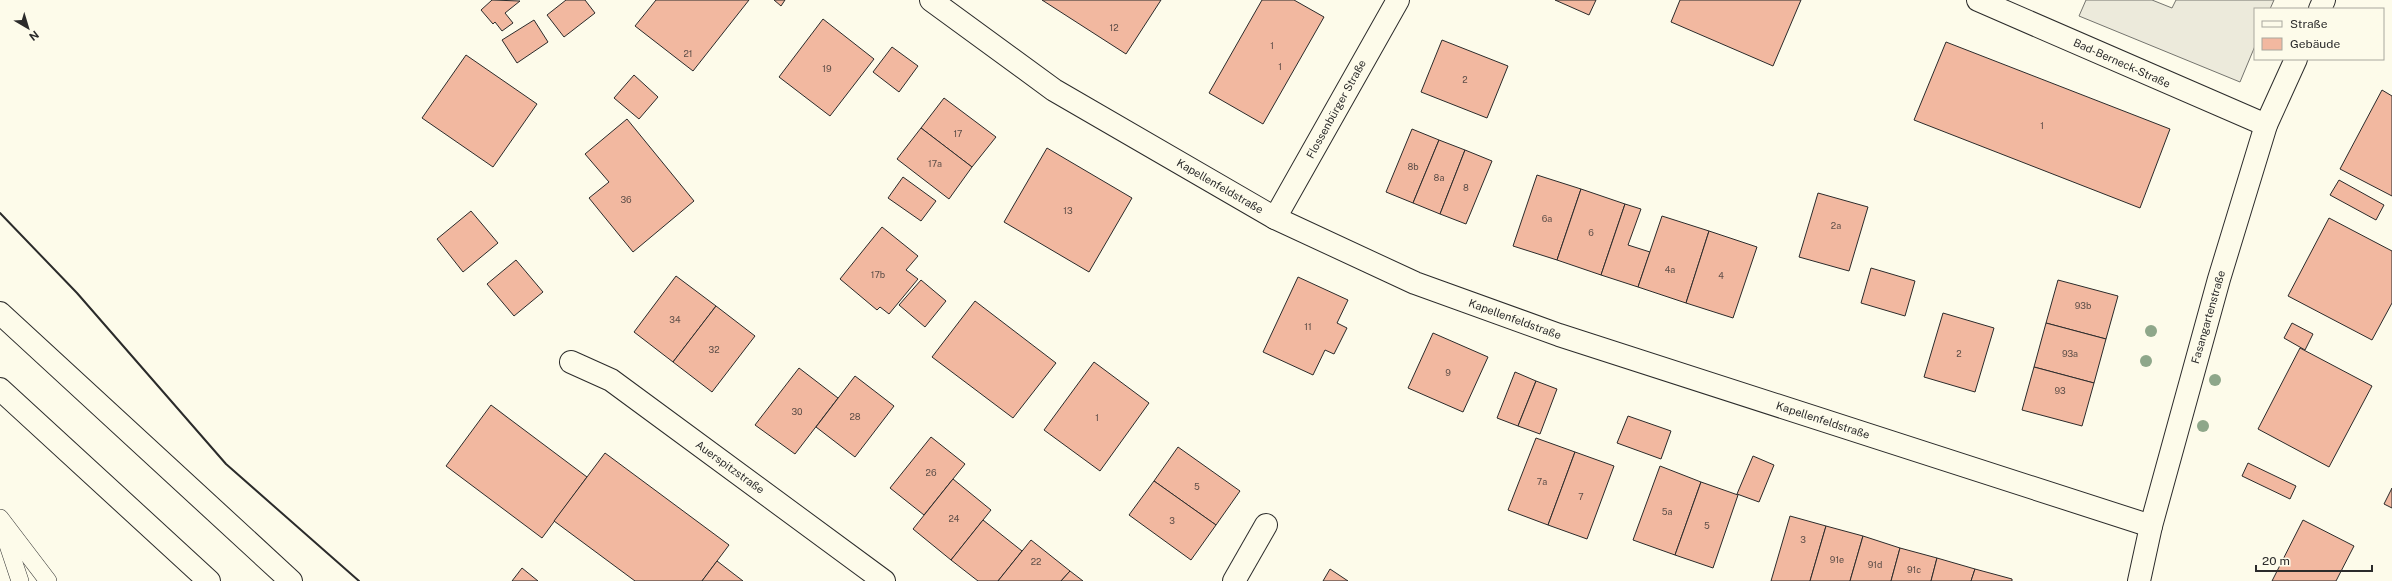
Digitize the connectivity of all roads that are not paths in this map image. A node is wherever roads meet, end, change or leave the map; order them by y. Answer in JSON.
{"nodes":[{"id":1,"x":931,"y":0,"type":"edge"},
{"id":2,"x":1398,"y":0,"type":"edge"},
{"id":3,"x":1978,"y":0,"type":"edge"},
{"id":4,"x":2296,"y":60,"type":"edge"},
{"id":5,"x":2266,"y":125,"type":"junction"},
{"id":6,"x":1275,"y":218,"type":"junction"},
{"id":7,"x":0,"y":313,"type":"edge"},
{"id":8,"x":571,"y":362,"type":"dead end"},
{"id":9,"x":0,"y":389,"type":"edge"},
{"id":10,"x":0,"y":519,"type":"edge"},
{"id":11,"x":1266,"y":524,"type":"dead end"},
{"id":12,"x":2151,"y":526,"type":"junction"},
{"id":13,"x":20,"y":581,"type":"edge"},
{"id":14,"x":48,"y":581,"type":"edge"},
{"id":15,"x":209,"y":581,"type":"edge"},
{"id":16,"x":291,"y":581,"type":"edge"},
{"id":17,"x":884,"y":581,"type":"edge"},
{"id":18,"x":1234,"y":581,"type":"edge"},
{"id":19,"x":2139,"y":581,"type":"edge"}],
"edges":[{"from":1,"to":6,"type":"main road","name":"Kapellenfeldstraße"},
{"from":2,"to":6,"type":"main road","name":"Flossenbürger Straße"},
{"from":3,"to":5,"type":"main road","name":"Bad-Berneck-Straße"},
{"from":4,"to":5,"type":"main road","name":"Fasangartenstraße"},
{"from":5,"to":12,"type":"main road","name":"Fasangartenstraße"},
{"from":6,"to":12,"type":"main road","name":"Kapellenfeldstraße"},
{"from":7,"to":16,"type":"main road"},
{"from":8,"to":17,"type":"main road","name":"Auerspitzstraße"},
{"from":9,"to":15,"type":"main road"},
{"from":10,"to":13,"type":"lane"},
{"from":10,"to":14,"type":"lane"},
{"from":11,"to":18,"type":"main road"},
{"from":12,"to":19,"type":"main road","name":"Fasangartenstraße"}]}
